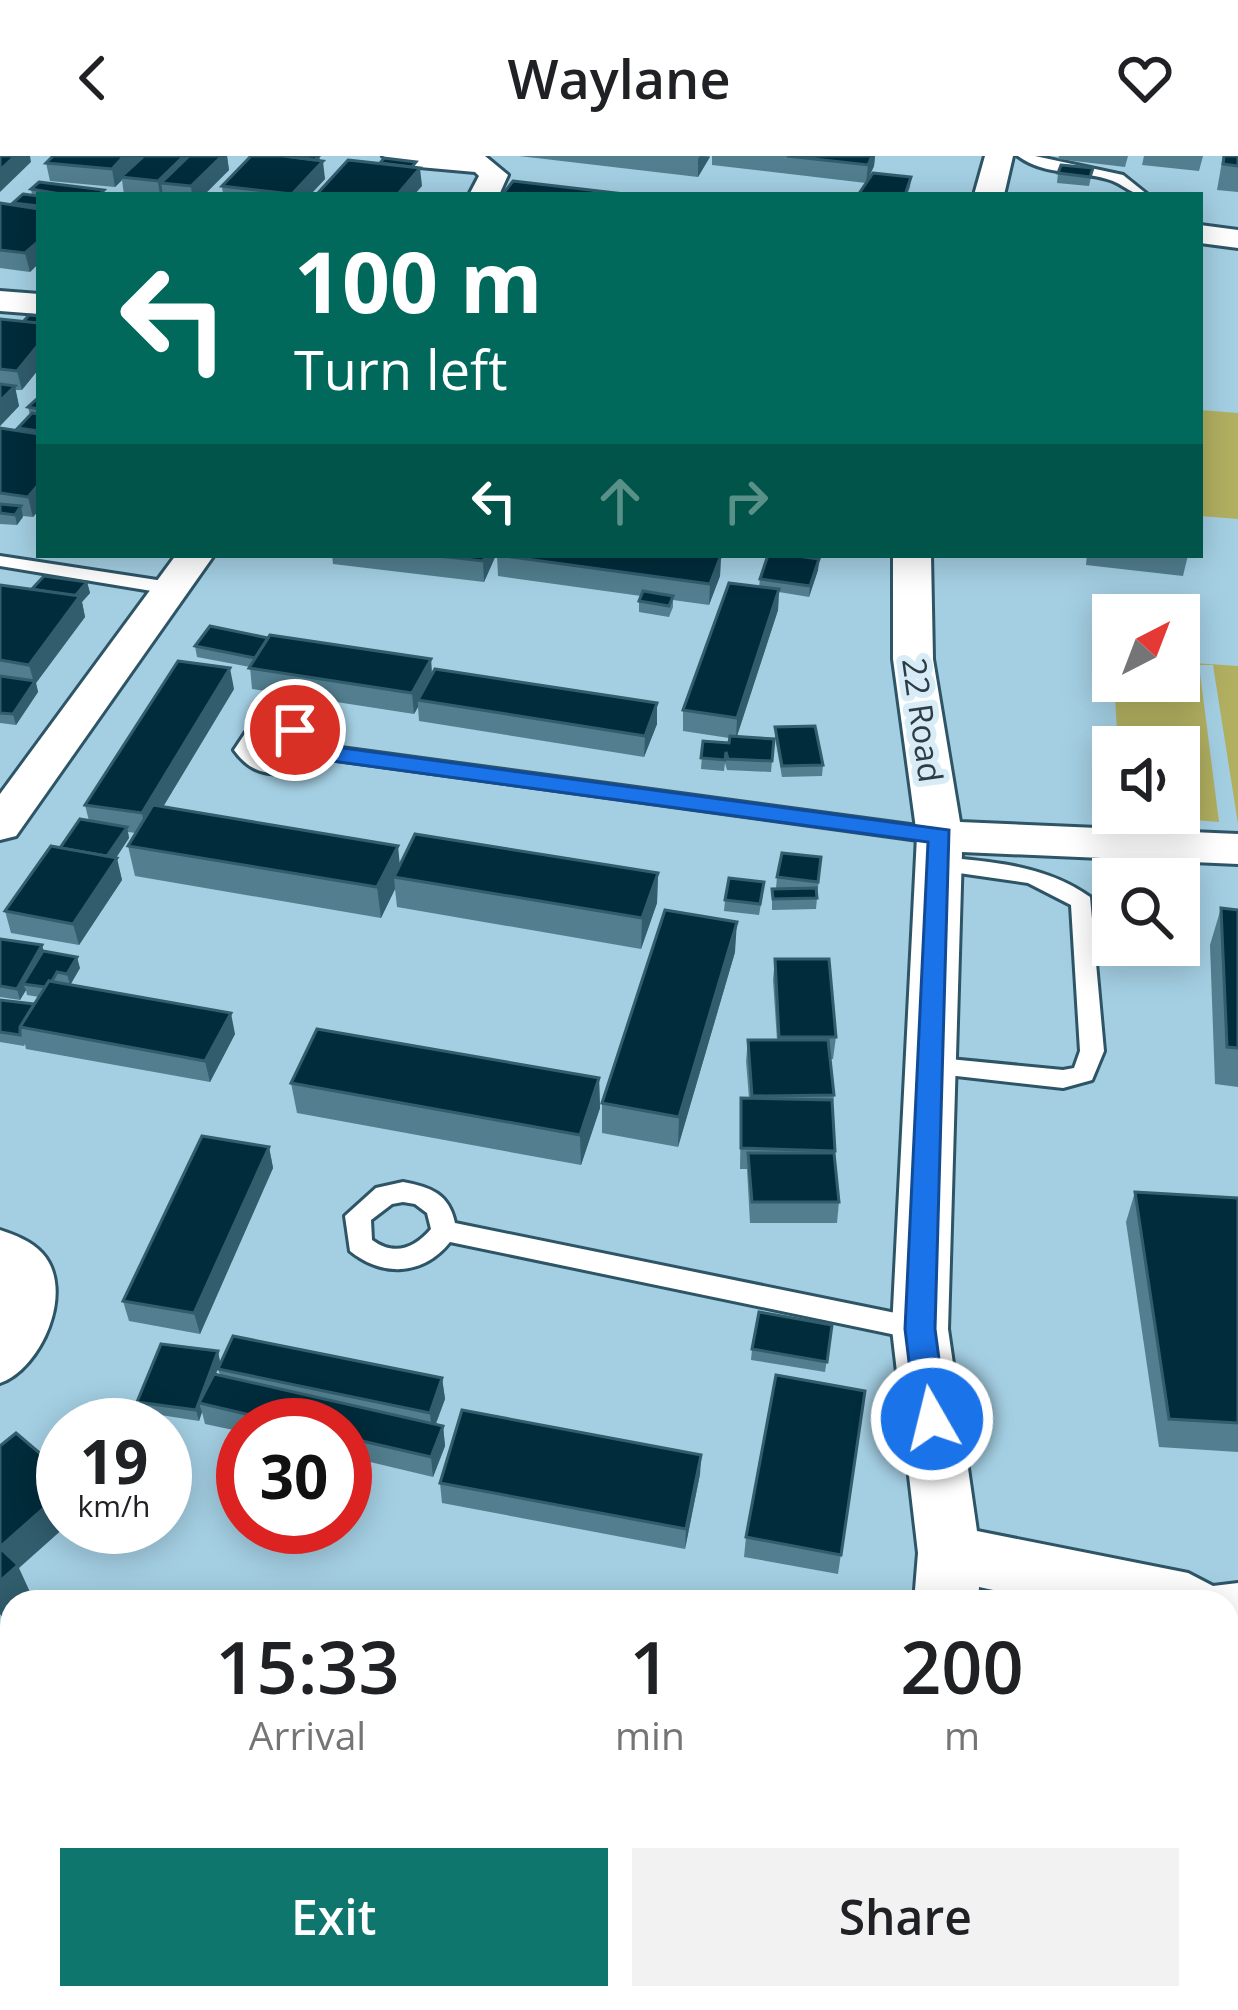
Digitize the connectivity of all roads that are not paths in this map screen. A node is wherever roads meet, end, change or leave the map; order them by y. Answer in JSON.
{"nodes":[{"id":1,"x":397,"y":156,"type":"edge"},
{"id":2,"x":999,"y":156,"type":"edge"},
{"id":3,"x":1024,"y":156,"type":"edge"},
{"id":4,"x":486,"y":192,"type":"edge"},
{"id":5,"x":990,"y":192,"type":"edge"},
{"id":6,"x":1138,"y":192,"type":"edge"},
{"id":7,"x":1203,"y":234,"type":"edge"},
{"id":8,"x":1238,"y":239,"type":"edge"},
{"id":9,"x":0,"y":301,"type":"edge"},
{"id":10,"x":36,"y":304,"type":"edge"},
{"id":11,"x":912,"y":558,"type":"edge"},
{"id":12,"x":0,"y":561,"type":"edge"},
{"id":13,"x":183,"y":571,"type":"edge"},
{"id":14,"x":310,"y":751,"type":"dead end"},
{"id":15,"x":0,"y":826,"type":"edge"},
{"id":16,"x":1238,"y":849,"type":"edge"},
{"id":17,"x":939,"y":850,"type":"junction"},
{"id":18,"x":928,"y":1066,"type":"junction"},
{"id":19,"x":443,"y":1231,"type":"dead end"},
{"id":20,"x":0,"y":1252,"type":"edge"},
{"id":21,"x":920,"y":1329,"type":"junction"},
{"id":22,"x":0,"y":1359,"type":"edge"},
{"id":23,"x":948,"y":1578,"type":"edge"},
{"id":24,"x":1068,"y":1590,"type":"edge"}],
"edges":[{"from":1,"to":4,"type":"street"},
{"from":2,"to":5,"type":"street"},
{"from":3,"to":6,"type":"lane"},
{"from":7,"to":8,"type":"street"},
{"from":9,"to":10,"type":"street"},
{"from":11,"to":17,"type":"street","name":"22 Road"},
{"from":12,"to":13,"type":"lane"},
{"from":13,"to":15,"type":"street"},
{"from":14,"to":17,"type":"lane"},
{"from":16,"to":17,"type":"street"},
{"from":17,"to":18,"type":"street","name":"22 Road"},
{"from":17,"to":18,"type":"lane"},
{"from":18,"to":21,"type":"street","name":"22 Road"},
{"from":19,"to":21,"type":"lane"},
{"from":20,"to":22,"type":"street"},
{"from":21,"to":23,"type":"street","name":"22 Road"},
{"from":23,"to":24,"type":"street"}]}
